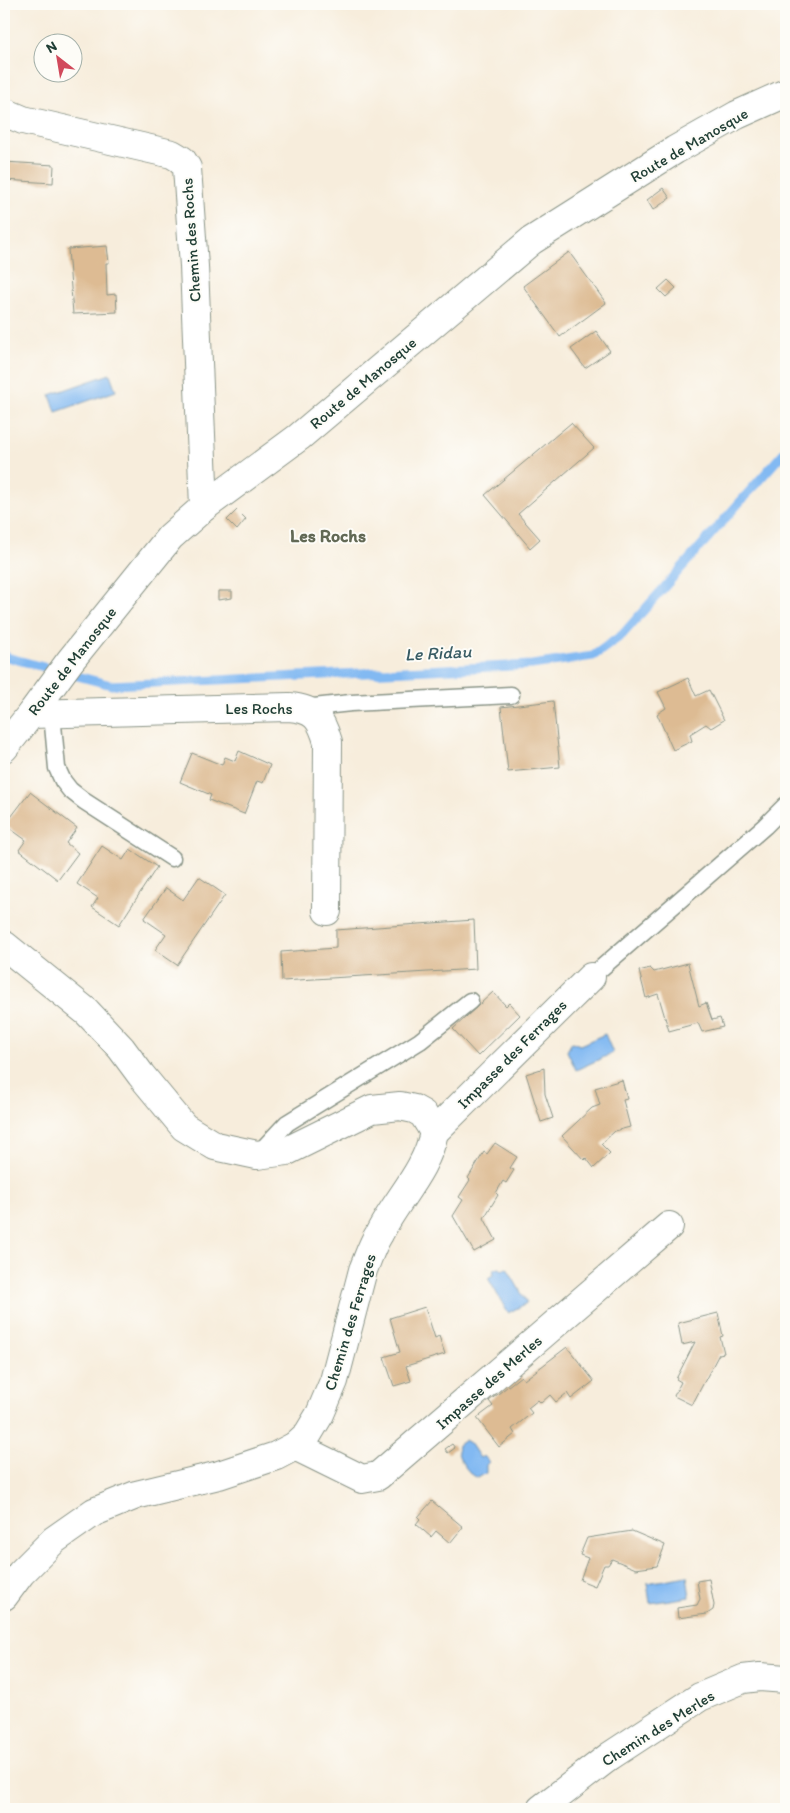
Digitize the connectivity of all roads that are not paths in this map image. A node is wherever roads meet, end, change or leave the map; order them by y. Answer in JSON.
{"nodes":[{"id":1,"x":786,"y":93,"type":"edge"},
{"id":2,"x":4,"y":112,"type":"edge"},
{"id":3,"x":204,"y":507,"type":"junction"},
{"id":4,"x":511,"y":695,"type":"dead end"},
{"id":5,"x":45,"y":705,"type":"junction"},
{"id":6,"x":302,"y":708,"type":"junction"},
{"id":7,"x":4,"y":748,"type":"edge"},
{"id":8,"x":786,"y":805,"type":"edge"},
{"id":9,"x":172,"y":858,"type":"dead end"},
{"id":10,"x":327,"y":911,"type":"dead end"},
{"id":11,"x":4,"y":945,"type":"edge"},
{"id":12,"x":591,"y":977,"type":"joint"},
{"id":13,"x":470,"y":1001,"type":"dead end"},
{"id":14,"x":434,"y":1132,"type":"junction"},
{"id":15,"x":257,"y":1156,"type":"junction"},
{"id":16,"x":668,"y":1226,"type":"dead end"},
{"id":17,"x":295,"y":1446,"type":"junction"},
{"id":18,"x":4,"y":1596,"type":"edge"},
{"id":19,"x":786,"y":1678,"type":"edge"},
{"id":20,"x":541,"y":1809,"type":"edge"}],
"edges":[{"from":1,"to":3,"type":"street","name":"Route de Manosque"},
{"from":2,"to":3,"type":"street","name":"Chemin des Rochs"},
{"from":3,"to":5,"type":"street","name":"Route de Manosque"},
{"from":4,"to":6,"type":"lane"},
{"from":5,"to":6,"type":"street","name":"Les Rochs"},
{"from":5,"to":7,"type":"street","name":"Route de Manosque"},
{"from":5,"to":9,"type":"lane"},
{"from":6,"to":10,"type":"street","name":"Les Rochs"},
{"from":8,"to":12,"type":"lane"},
{"from":11,"to":15,"type":"street"},
{"from":12,"to":14,"type":"street","name":"Impasse des Ferrages"},
{"from":13,"to":15,"type":"lane"},
{"from":14,"to":15,"type":"street"},
{"from":14,"to":17,"type":"street","name":"Chemin des Ferrages"},
{"from":16,"to":17,"type":"street","name":"Impasse des Merles"},
{"from":17,"to":18,"type":"street","name":"Chemin des Ferrages"},
{"from":19,"to":20,"type":"street","name":"Chemin des Merles"}]}
